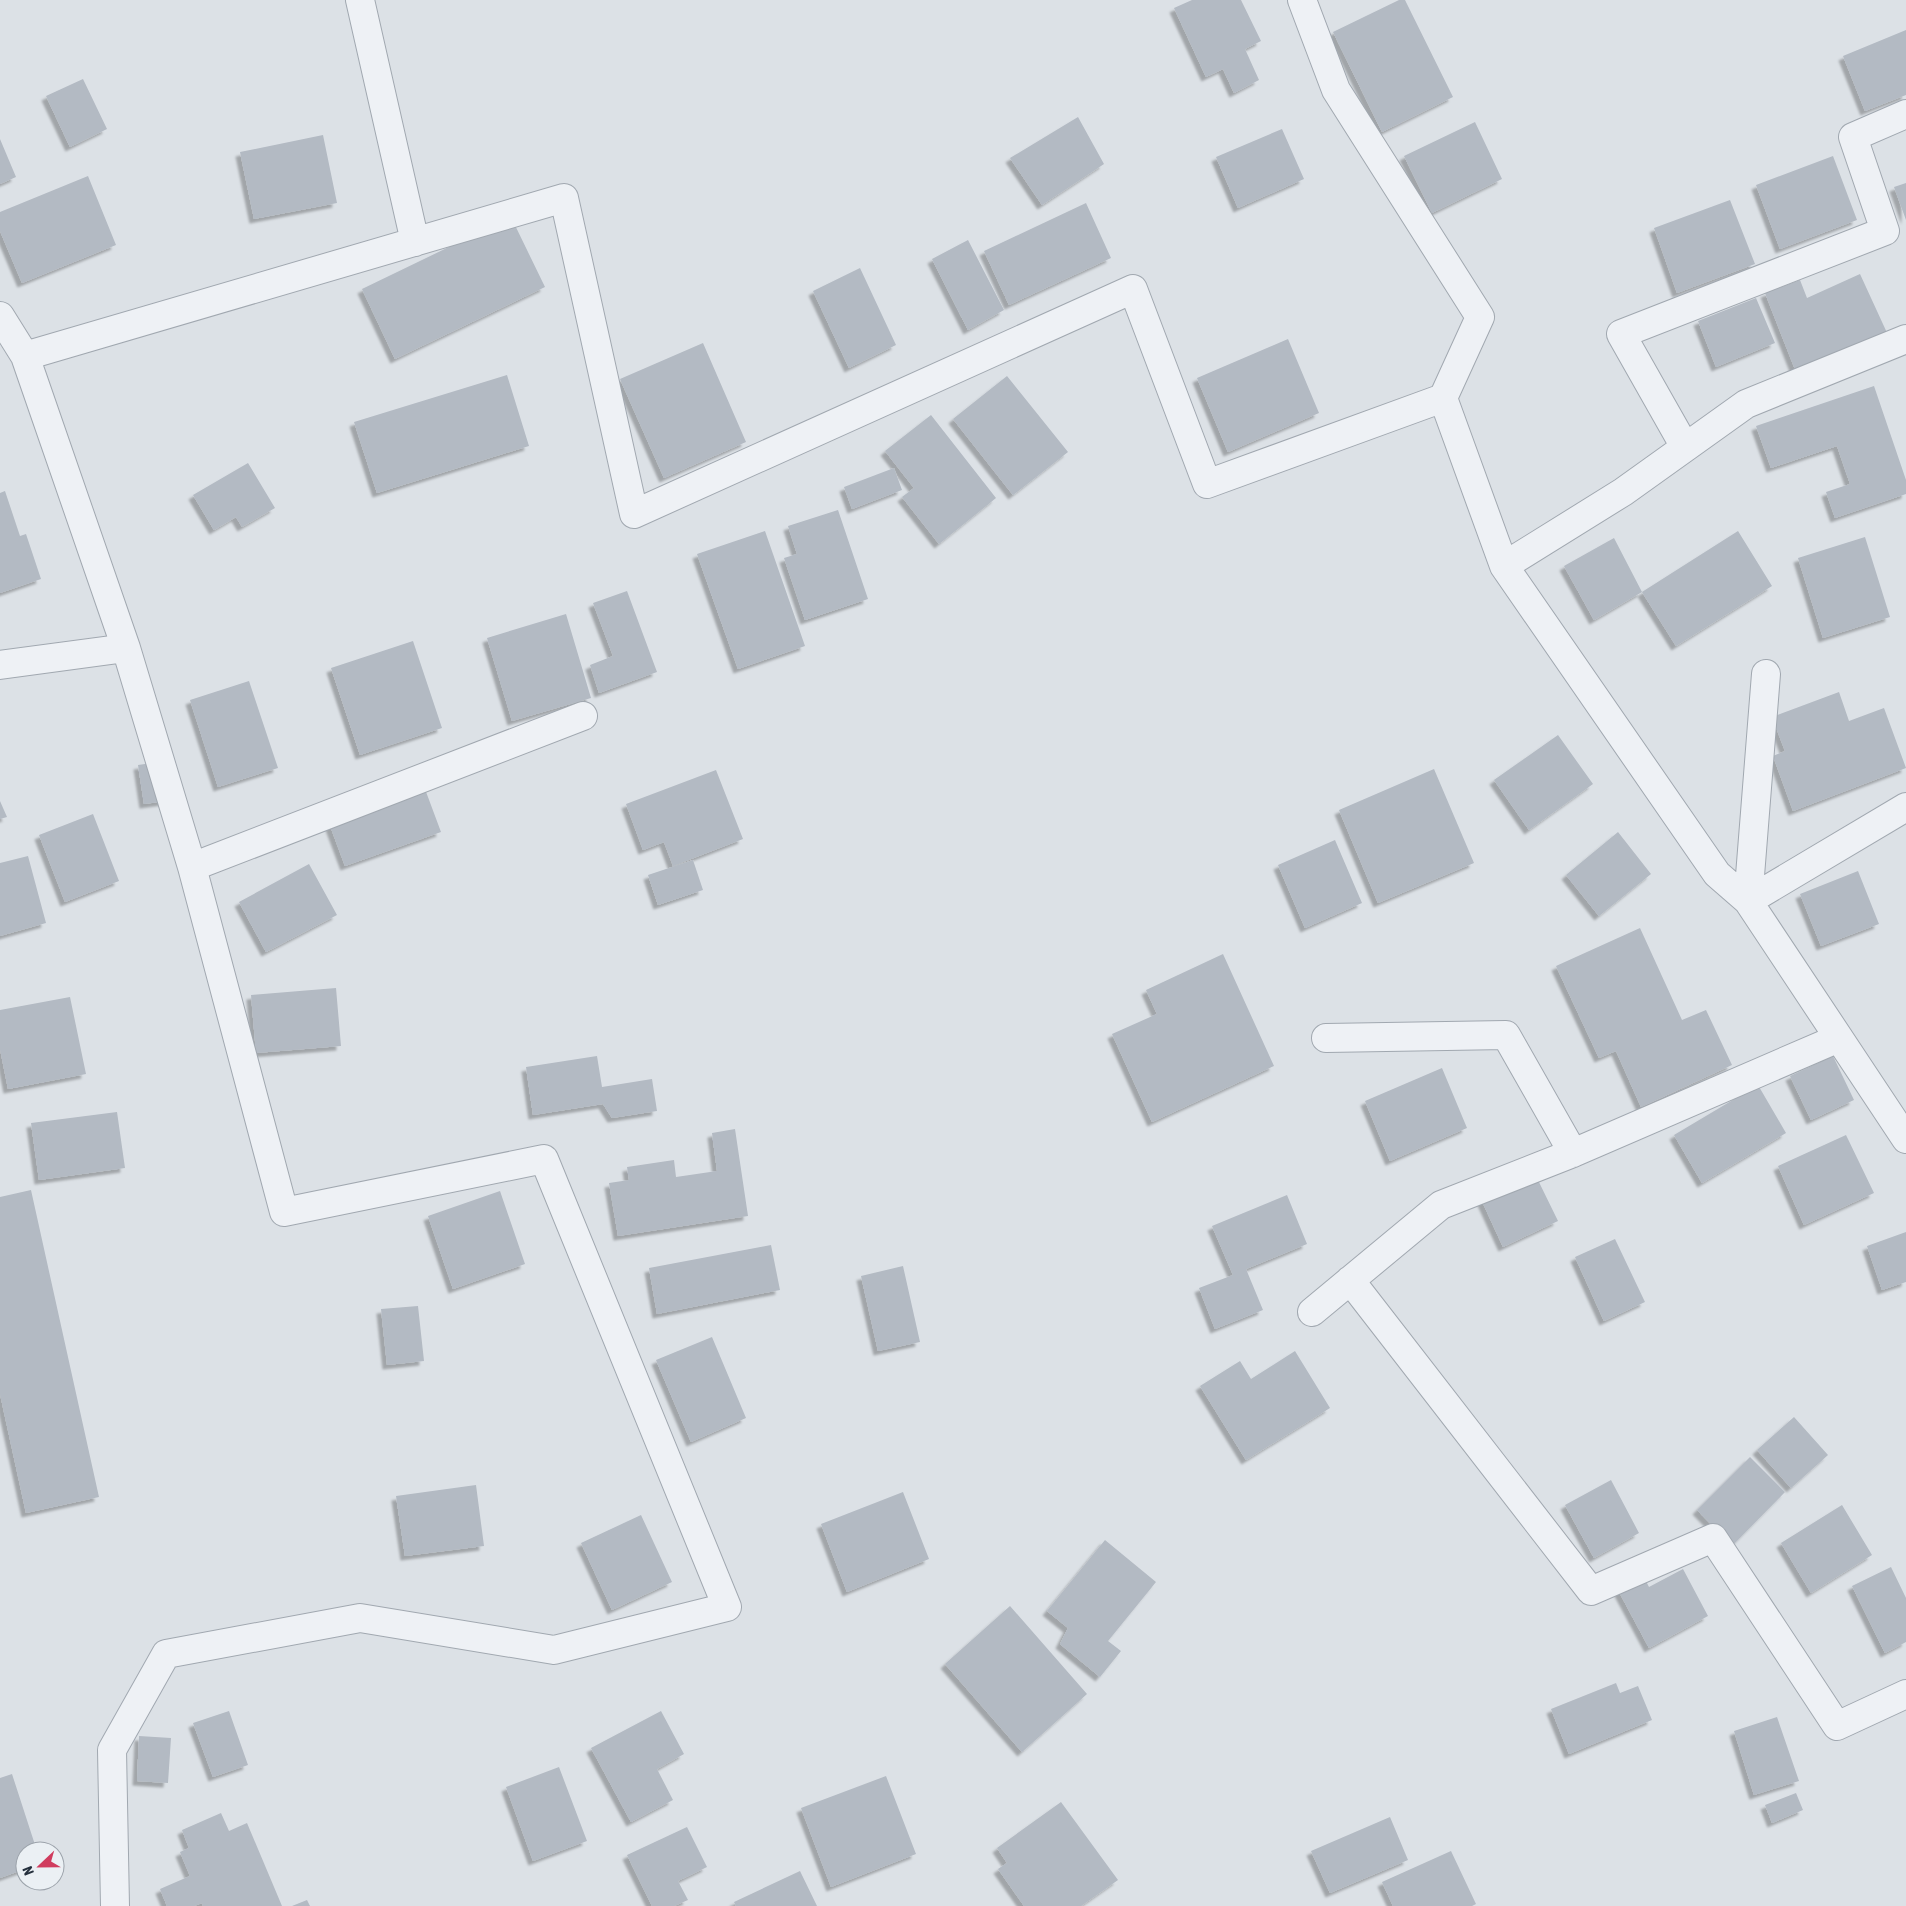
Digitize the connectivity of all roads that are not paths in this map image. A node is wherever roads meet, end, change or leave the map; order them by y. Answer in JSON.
{"nodes":[{"id":1,"x":360,"y":0,"type":"edge"},
{"id":2,"x":1302,"y":0,"type":"edge"},
{"id":3,"x":1906,"y":114,"type":"edge"},
{"id":4,"x":415,"y":242,"type":"junction"},
{"id":5,"x":0,"y":316,"type":"edge"},
{"id":6,"x":1906,"y":339,"type":"edge"},
{"id":7,"x":25,"y":356,"type":"junction"},
{"id":8,"x":1443,"y":398,"type":"junction"},
{"id":9,"x":1686,"y":447,"type":"junction"},
{"id":10,"x":1504,"y":566,"type":"junction"},
{"id":11,"x":126,"y":648,"type":"junction"},
{"id":12,"x":0,"y":665,"type":"edge"},
{"id":13,"x":1766,"y":674,"type":"dead end"},
{"id":14,"x":583,"y":716,"type":"dead end"},
{"id":15,"x":1906,"y":807,"type":"edge"},
{"id":16,"x":192,"y":866,"type":"junction"},
{"id":17,"x":1748,"y":901,"type":"junction"},
{"id":18,"x":1326,"y":1038,"type":"dead end"},
{"id":19,"x":1839,"y":1038,"type":"junction"},
{"id":20,"x":1906,"y":1139,"type":"edge"},
{"id":21,"x":1573,"y":1153,"type":"junction"},
{"id":22,"x":1350,"y":1280,"type":"junction"},
{"id":23,"x":1312,"y":1312,"type":"dead end"},
{"id":24,"x":1906,"y":1694,"type":"edge"},
{"id":25,"x":115,"y":1906,"type":"edge"}],
"edges":[{"from":1,"to":4,"type":"street"},
{"from":2,"to":8,"type":"street"},
{"from":3,"to":9,"type":"street"},
{"from":4,"to":7,"type":"street"},
{"from":4,"to":8,"type":"street"},
{"from":5,"to":7,"type":"street"},
{"from":6,"to":9,"type":"street"},
{"from":7,"to":11,"type":"street"},
{"from":8,"to":10,"type":"street"},
{"from":9,"to":10,"type":"street"},
{"from":10,"to":17,"type":"street"},
{"from":11,"to":12,"type":"street"},
{"from":11,"to":16,"type":"street"},
{"from":13,"to":17,"type":"street"},
{"from":14,"to":16,"type":"street"},
{"from":15,"to":17,"type":"street"},
{"from":16,"to":25,"type":"street"},
{"from":17,"to":19,"type":"street"},
{"from":18,"to":21,"type":"street"},
{"from":19,"to":20,"type":"street"},
{"from":19,"to":21,"type":"street"},
{"from":21,"to":22,"type":"street"},
{"from":22,"to":23,"type":"street"},
{"from":22,"to":24,"type":"street"}]}
